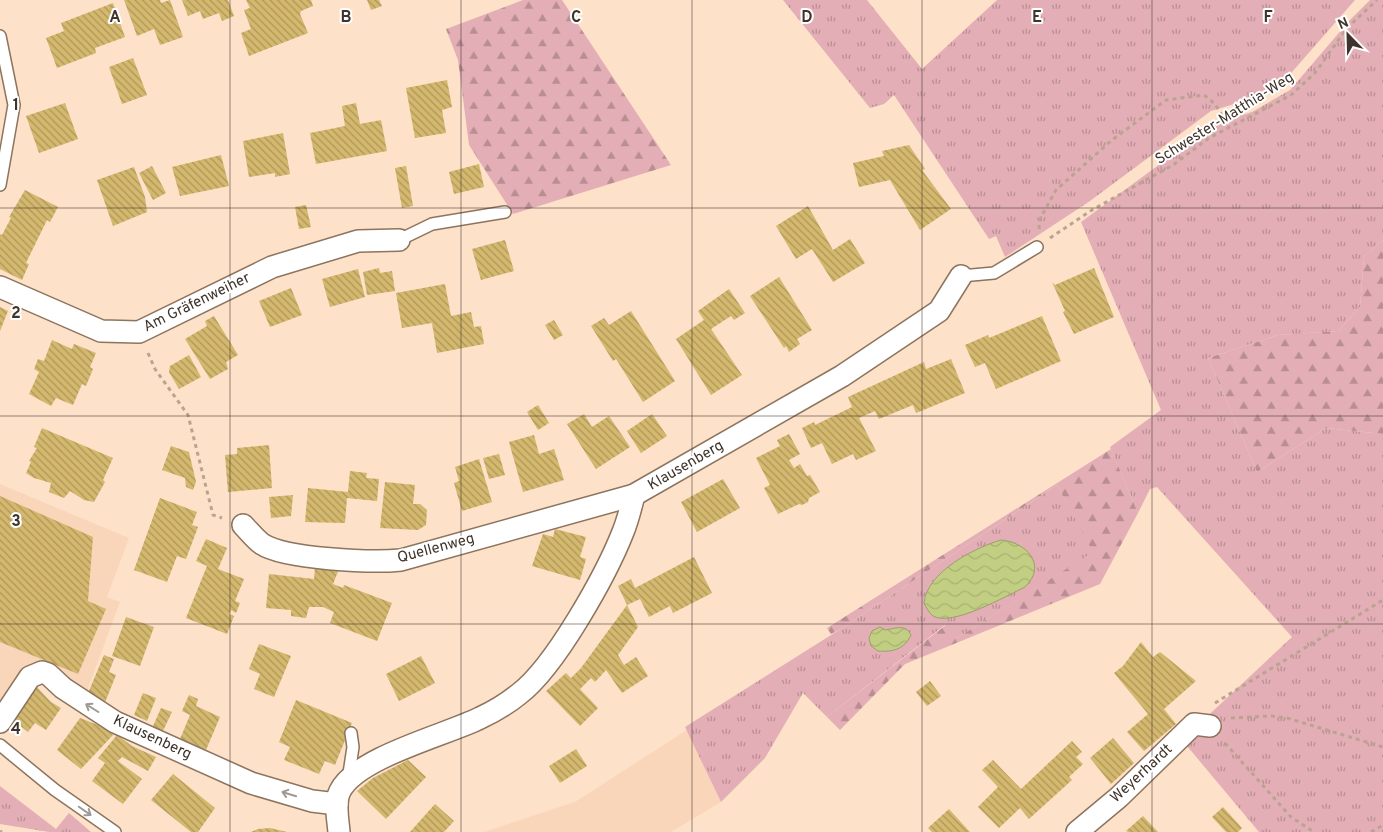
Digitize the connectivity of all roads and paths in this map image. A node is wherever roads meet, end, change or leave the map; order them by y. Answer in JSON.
{"nodes":[{"id":1,"x":1377,"y":0,"type":"edge"},
{"id":2,"x":0,"y":36,"type":"edge"},
{"id":3,"x":1229,"y":127,"type":"junction"},
{"id":4,"x":0,"y":186,"type":"edge"},
{"id":5,"x":506,"y":212,"type":"dead end"},
{"id":6,"x":399,"y":240,"type":"joint"},
{"id":7,"x":1037,"y":247,"type":"junction"},
{"id":8,"x":961,"y":276,"type":"joint"},
{"id":9,"x":0,"y":287,"type":"edge"},
{"id":10,"x":139,"y":332,"type":"junction"},
{"id":11,"x":634,"y":495,"type":"junction"},
{"id":12,"x":243,"y":524,"type":"joint"},
{"id":13,"x":1383,"y":600,"type":"edge"},
{"id":14,"x":0,"y":722,"type":"edge"},
{"id":15,"x":1210,"y":726,"type":"junction"},
{"id":16,"x":351,"y":733,"type":"dead end"},
{"id":17,"x":0,"y":745,"type":"edge"},
{"id":18,"x":1383,"y":747,"type":"edge"},
{"id":19,"x":348,"y":781,"type":"junction"},
{"id":20,"x":336,"y":804,"type":"junction"},
{"id":21,"x":1383,"y":825,"type":"edge"},
{"id":22,"x":115,"y":832,"type":"edge"},
{"id":23,"x":339,"y":832,"type":"edge"},
{"id":24,"x":1077,"y":832,"type":"edge"},
{"id":25,"x":1314,"y":832,"type":"edge"},
{"id":26,"x":1371,"y":832,"type":"edge"}],
"edges":[{"from":1,"to":3,"type":"path","name":"Schwester-Matthia-Weg"},
{"from":2,"to":4,"type":"lane"},
{"from":3,"to":7,"type":"path","name":"Schwester-Matthia-Weg"},
{"from":3,"to":7,"type":"path"},
{"from":5,"to":6,"type":"lane"},
{"from":6,"to":10,"type":"street","name":"Am Gräfenweiher"},
{"from":7,"to":8,"type":"lane","name":"Klausenberg"},
{"from":8,"to":11,"type":"street","name":"Klausenberg"},
{"from":9,"to":10,"type":"street","name":"Am Gräfenweiher"},
{"from":10,"to":12,"type":"path"},
{"from":11,"to":12,"type":"street","name":"Quellenweg"},
{"from":11,"to":19,"type":"street","name":"Klausenberg"},
{"from":13,"to":15,"type":"path"},
{"from":20,"to":14,"type":"street","name":"Klausenberg","one_way":true},
{"from":15,"to":18,"type":"path"},
{"from":15,"to":24,"type":"street","name":"Weyerhardt"},
{"from":15,"to":25,"type":"path"},
{"from":16,"to":19,"type":"lane"},
{"from":17,"to":22,"type":"lane","one_way":true},
{"from":19,"to":20,"type":"street","name":"Klausenberg"},
{"from":20,"to":23,"type":"street"},
{"from":21,"to":26,"type":"path"}]}
